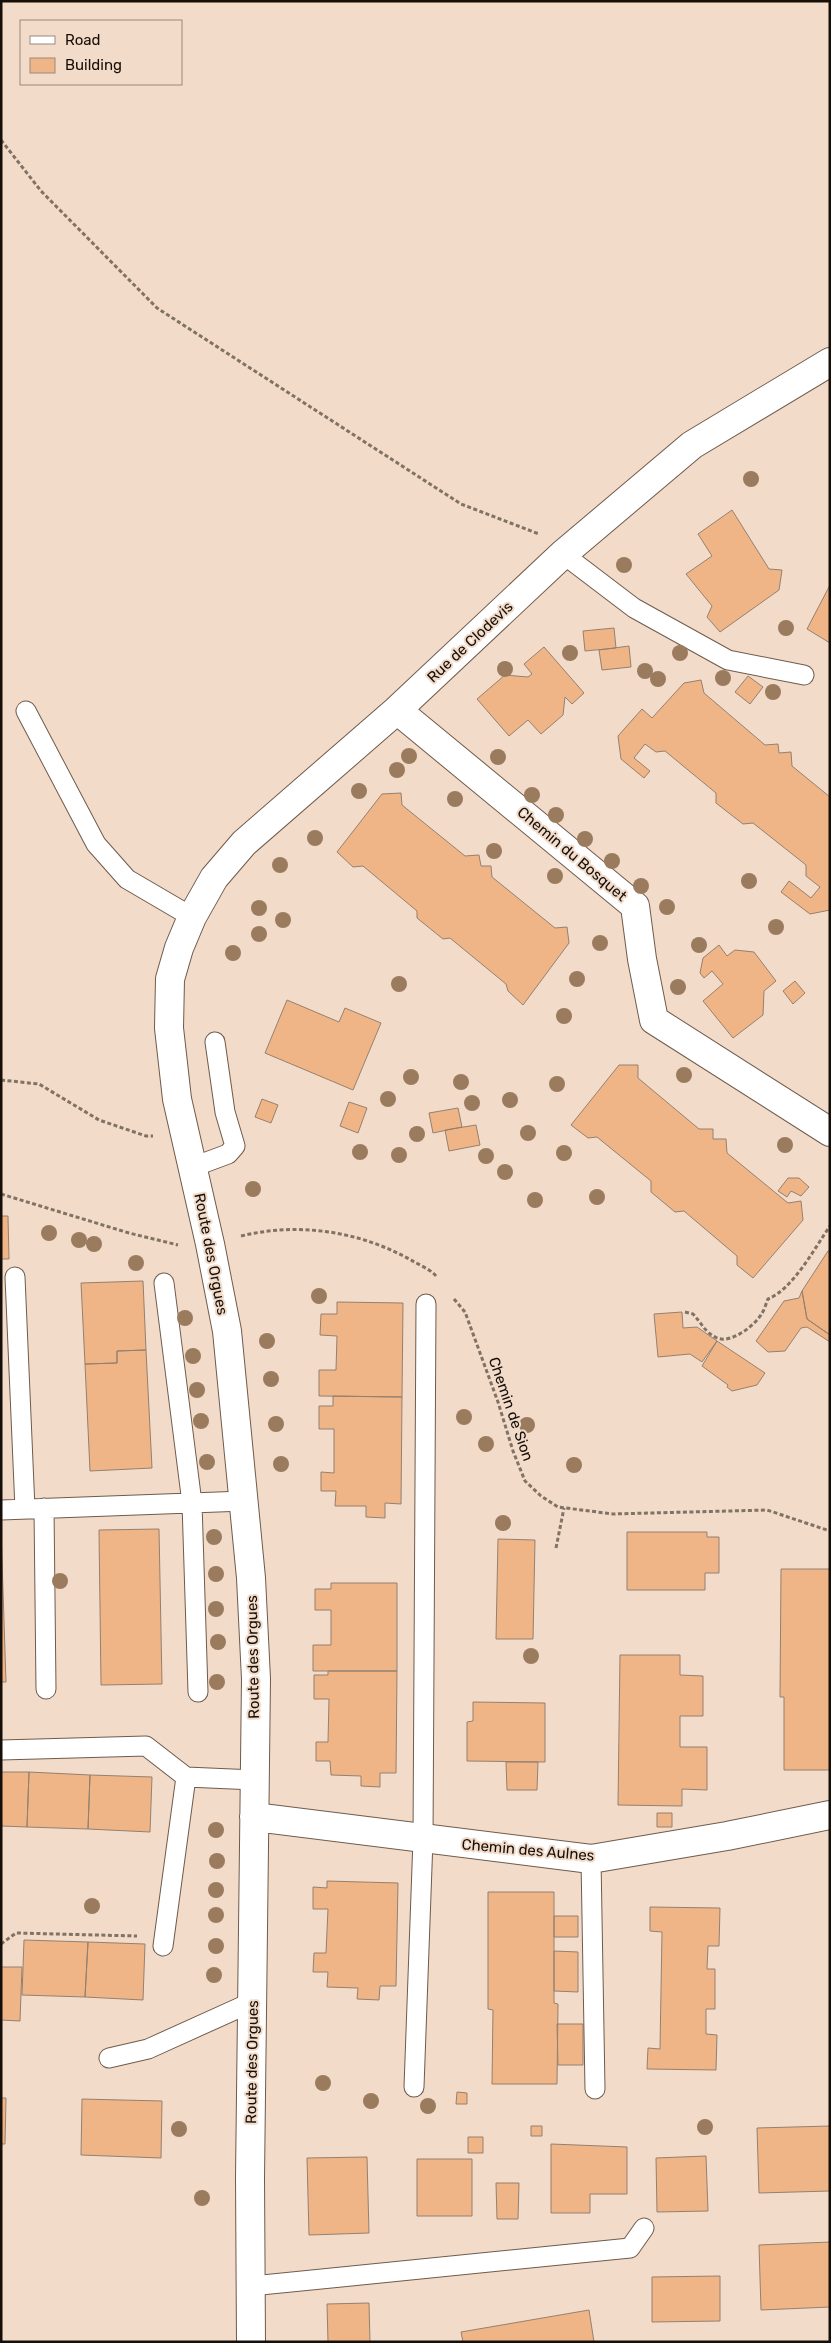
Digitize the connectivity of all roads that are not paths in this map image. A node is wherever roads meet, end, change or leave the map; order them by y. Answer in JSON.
{"nodes":[{"id":1,"x":830,"y":362,"type":"edge"},
{"id":2,"x":563,"y":554,"type":"junction"},
{"id":3,"x":804,"y":675,"type":"dead end"},
{"id":4,"x":397,"y":710,"type":"junction"},
{"id":5,"x":26,"y":711,"type":"dead end"},
{"id":6,"x":192,"y":916,"type":"junction"},
{"id":7,"x":170,"y":978,"type":"joint"},
{"id":8,"x":215,"y":1042,"type":"dead end"},
{"id":9,"x":830,"y":1132,"type":"edge"},
{"id":10,"x":194,"y":1167,"type":"junction"},
{"id":11,"x":15,"y":1277,"type":"dead end"},
{"id":12,"x":164,"y":1283,"type":"dead end"},
{"id":13,"x":426,"y":1304,"type":"dead end"},
{"id":14,"x":245,"y":1501,"type":"junction"},
{"id":15,"x":192,"y":1503,"type":"junction"},
{"id":16,"x":35,"y":1509,"type":"junction"},
{"id":17,"x":1,"y":1510,"type":"edge"},
{"id":18,"x":46,"y":1689,"type":"dead end"},
{"id":19,"x":198,"y":1692,"type":"dead end"},
{"id":20,"x":1,"y":1750,"type":"edge"},
{"id":21,"x":186,"y":1777,"type":"junction"},
{"id":22,"x":255,"y":1780,"type":"junction"},
{"id":23,"x":830,"y":1815,"type":"edge"},
{"id":24,"x":254,"y":1818,"type":"junction"},
{"id":25,"x":422,"y":1839,"type":"junction"},
{"id":26,"x":591,"y":1859,"type":"junction"},
{"id":27,"x":164,"y":1941,"type":"road end"},
{"id":28,"x":252,"y":2002,"type":"junction"},
{"id":29,"x":109,"y":2058,"type":"dead end"},
{"id":30,"x":414,"y":2087,"type":"dead end"},
{"id":31,"x":595,"y":2089,"type":"dead end"},
{"id":32,"x":644,"y":2228,"type":"dead end"},
{"id":33,"x":252,"y":2286,"type":"junction"},
{"id":34,"x":251,"y":2342,"type":"edge"}],
"edges":[{"from":1,"to":2,"type":"street","name":"Rue de Clodevis"},
{"from":2,"to":3,"type":"lane"},
{"from":2,"to":4,"type":"street","name":"Rue de Clodevis"},
{"from":4,"to":6,"type":"street","name":"Rue de Clodevis"},
{"from":4,"to":9,"type":"street","name":"Chemin du Bosquet"},
{"from":5,"to":6,"type":"lane"},
{"from":6,"to":7,"type":"street","name":"Rue de Clodevis"},
{"from":7,"to":10,"type":"street","name":"Route des Orgues"},
{"from":8,"to":10,"type":"lane"},
{"from":10,"to":14,"type":"street","name":"Route des Orgues"},
{"from":11,"to":16,"type":"lane"},
{"from":12,"to":15,"type":"lane"},
{"from":13,"to":25,"type":"lane"},
{"from":14,"to":15,"type":"lane"},
{"from":14,"to":22,"type":"street","name":"Route des Orgues"},
{"from":15,"to":16,"type":"lane"},
{"from":15,"to":19,"type":"lane"},
{"from":16,"to":17,"type":"lane"},
{"from":16,"to":18,"type":"lane"},
{"from":20,"to":21,"type":"lane"},
{"from":21,"to":22,"type":"lane"},
{"from":21,"to":27,"type":"lane"},
{"from":22,"to":24,"type":"street","name":"Route des Orgues"},
{"from":23,"to":26,"type":"street","name":"Chemin des Aulnes"},
{"from":24,"to":25,"type":"street","name":"Chemin des Aulnes"},
{"from":24,"to":28,"type":"street","name":"Route des Orgues"},
{"from":25,"to":26,"type":"street","name":"Chemin des Aulnes"},
{"from":25,"to":30,"type":"lane"},
{"from":26,"to":31,"type":"lane"},
{"from":28,"to":29,"type":"lane"},
{"from":28,"to":33,"type":"street","name":"Route des Orgues"},
{"from":32,"to":33,"type":"lane"},
{"from":33,"to":34,"type":"street","name":"Route des Orgues"}]}
